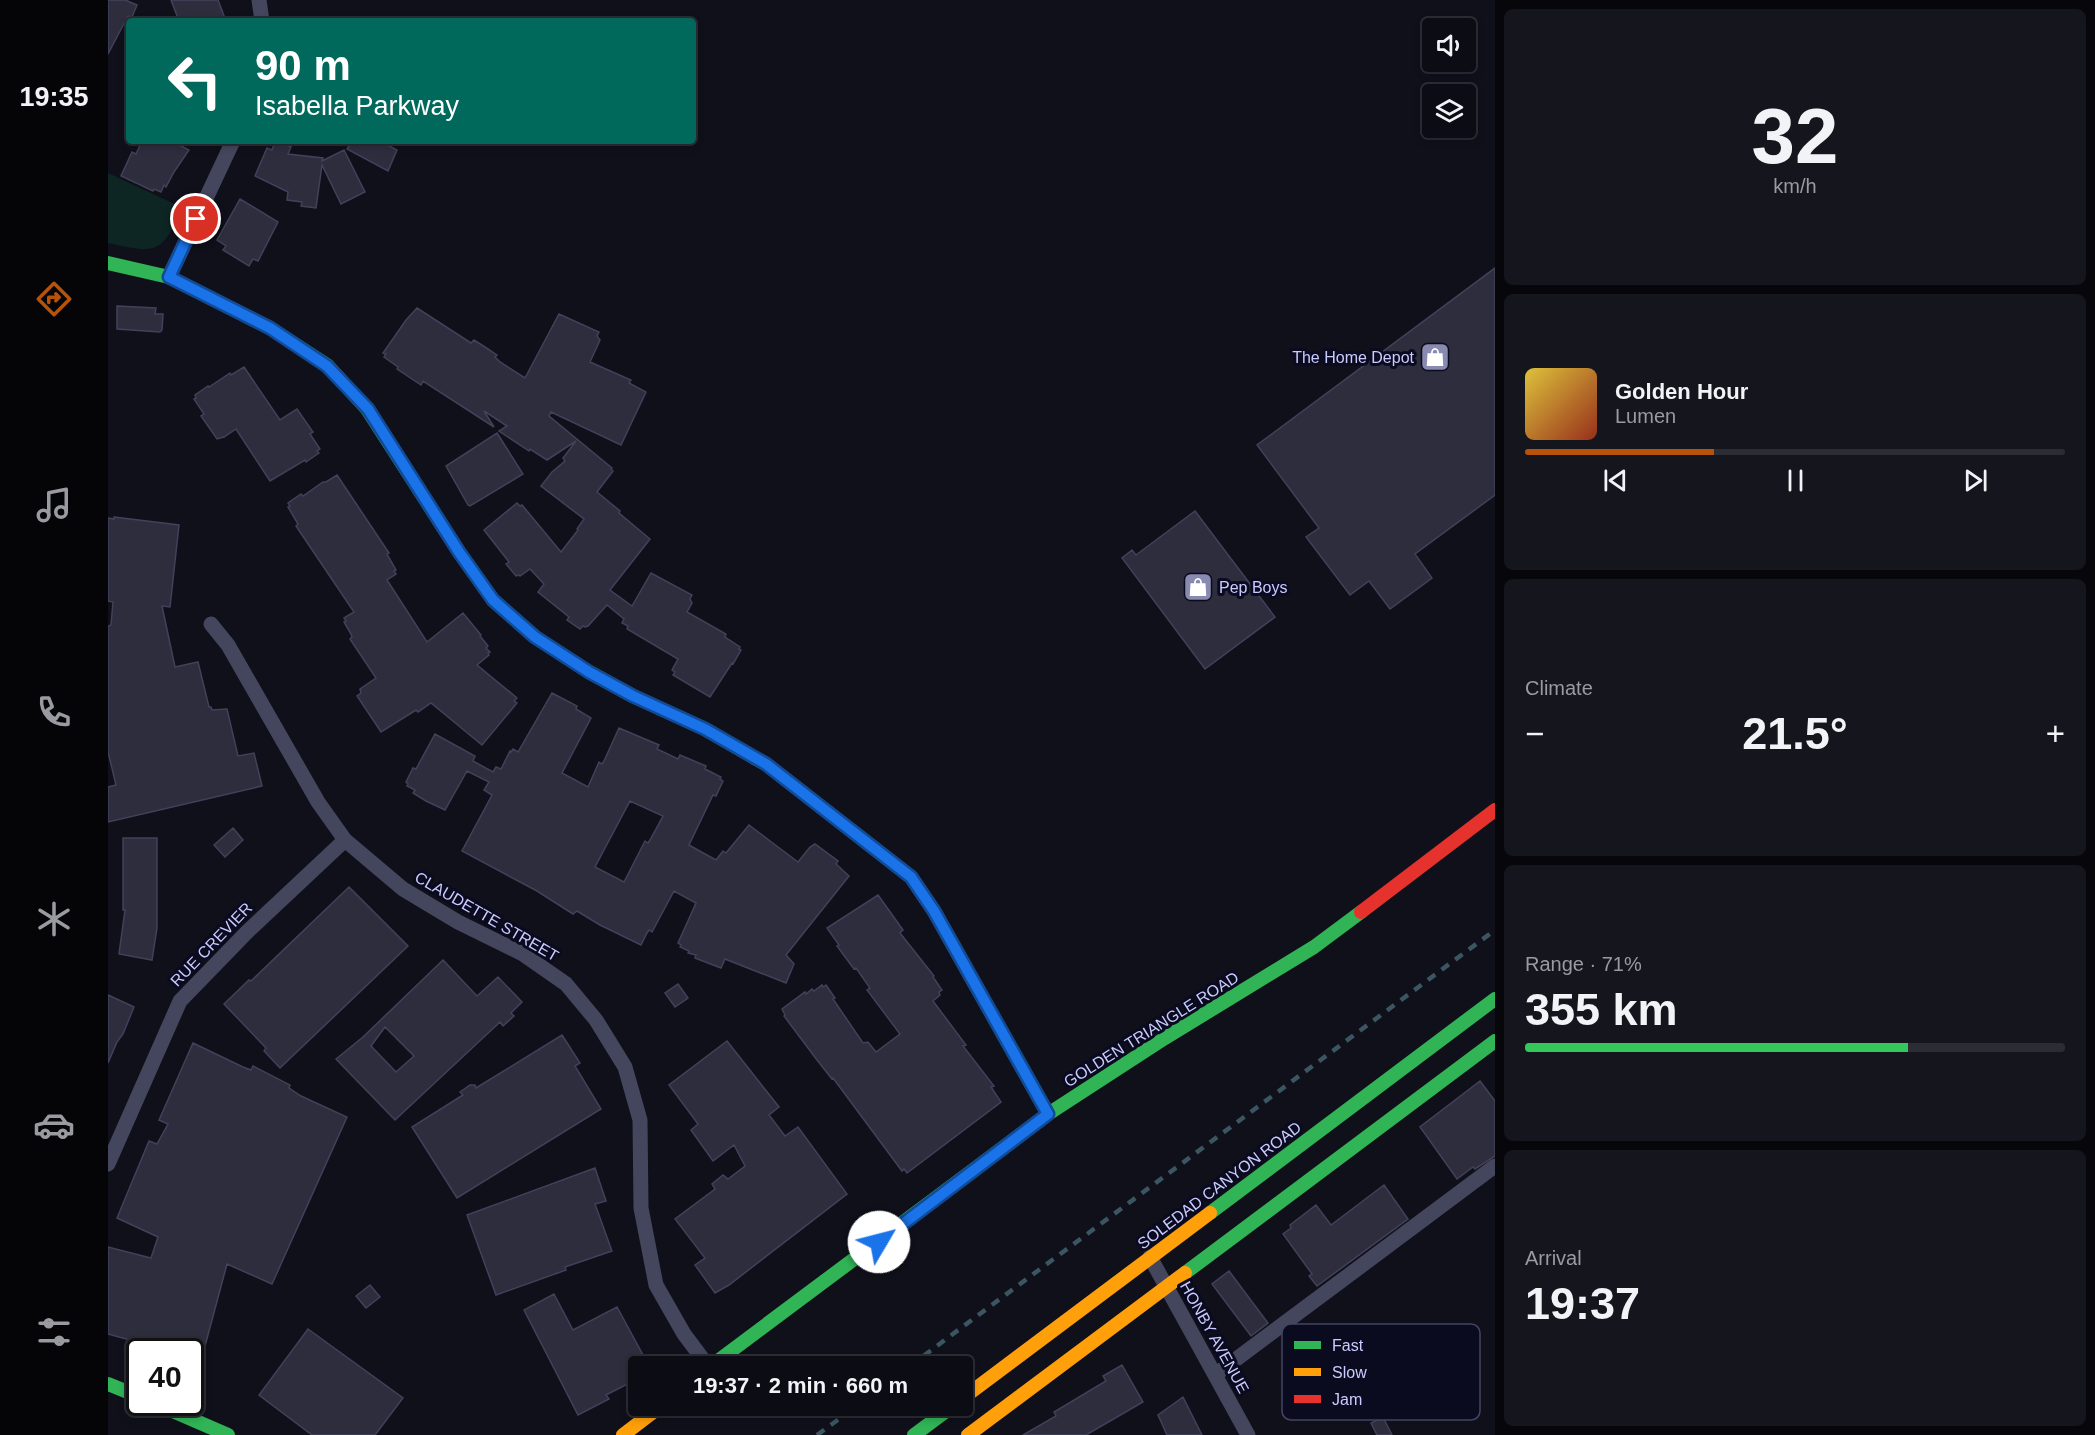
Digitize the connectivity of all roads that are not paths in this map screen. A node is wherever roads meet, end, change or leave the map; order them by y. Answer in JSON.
{"nodes":[{"id":1,"x":260,"y":0,"type":"edge"},
{"id":2,"x":262,"y":18,"type":"edge"},
{"id":3,"x":231,"y":144,"type":"edge"},
{"id":4,"x":108,"y":263,"type":"edge"},
{"id":5,"x":169,"y":277,"type":"junction"},
{"id":6,"x":211,"y":624,"type":"dead end"},
{"id":7,"x":1495,"y":810,"type":"edge"},
{"id":8,"x":345,"y":840,"type":"junction"},
{"id":9,"x":1495,"y":999,"type":"edge"},
{"id":10,"x":1495,"y":1041,"type":"edge"},
{"id":11,"x":1048,"y":1114,"type":"junction"},
{"id":12,"x":108,"y":1164,"type":"edge"},
{"id":13,"x":1495,"y":1166,"type":"edge"},
{"id":14,"x":1150,"y":1257,"type":"junction"},
{"id":15,"x":1167,"y":1287,"type":"junction"},
{"id":16,"x":1283,"y":1324,"type":"edge"},
{"id":17,"x":1282,"y":1325,"type":"edge"},
{"id":18,"x":701,"y":1356,"type":"edge"},
{"id":19,"x":722,"y":1356,"type":"edge"},
{"id":20,"x":1215,"y":1375,"type":"junction"},
{"id":21,"x":108,"y":1384,"type":"edge"},
{"id":22,"x":973,"y":1390,"type":"edge"},
{"id":23,"x":126,"y":1391,"type":"edge"},
{"id":24,"x":184,"y":1416,"type":"edge"},
{"id":25,"x":648,"y":1416,"type":"edge"},
{"id":26,"x":940,"y":1416,"type":"edge"},
{"id":27,"x":228,"y":1435,"type":"edge"},
{"id":28,"x":622,"y":1435,"type":"edge"},
{"id":29,"x":914,"y":1435,"type":"edge"},
{"id":30,"x":968,"y":1435,"type":"edge"},
{"id":31,"x":1248,"y":1435,"type":"edge"}],
"edges":[{"from":1,"to":2,"type":"street"},
{"from":3,"to":5,"type":"street"},
{"from":4,"to":5,"type":"street"},
{"from":5,"to":11,"type":"street"},
{"from":6,"to":8,"type":"street","name":"CLAUDETTE STREET"},
{"from":7,"to":11,"type":"street","name":"GOLDEN TRIANGLE ROAD"},
{"from":8,"to":12,"type":"street","name":"RUE CREVIER"},
{"from":8,"to":18,"type":"street","name":"CLAUDETTE STREET"},
{"from":9,"to":14,"type":"street","name":"SOLEDAD CANYON ROAD"},
{"from":10,"to":15,"type":"street"},
{"from":11,"to":19,"type":"street","name":"GOLDEN TRIANGLE ROAD"},
{"from":13,"to":16,"type":"street"},
{"from":14,"to":15,"type":"street","name":"HONBY AVENUE"},
{"from":14,"to":22,"type":"street","name":"SOLEDAD CANYON ROAD"},
{"from":15,"to":20,"type":"street","name":"HONBY AVENUE"},
{"from":15,"to":30,"type":"street"},
{"from":17,"to":20,"type":"street"},
{"from":20,"to":31,"type":"street","name":"HONBY AVENUE"},
{"from":21,"to":23,"type":"street"},
{"from":24,"to":27,"type":"street"},
{"from":25,"to":28,"type":"street"},
{"from":26,"to":29,"type":"street"}]}
